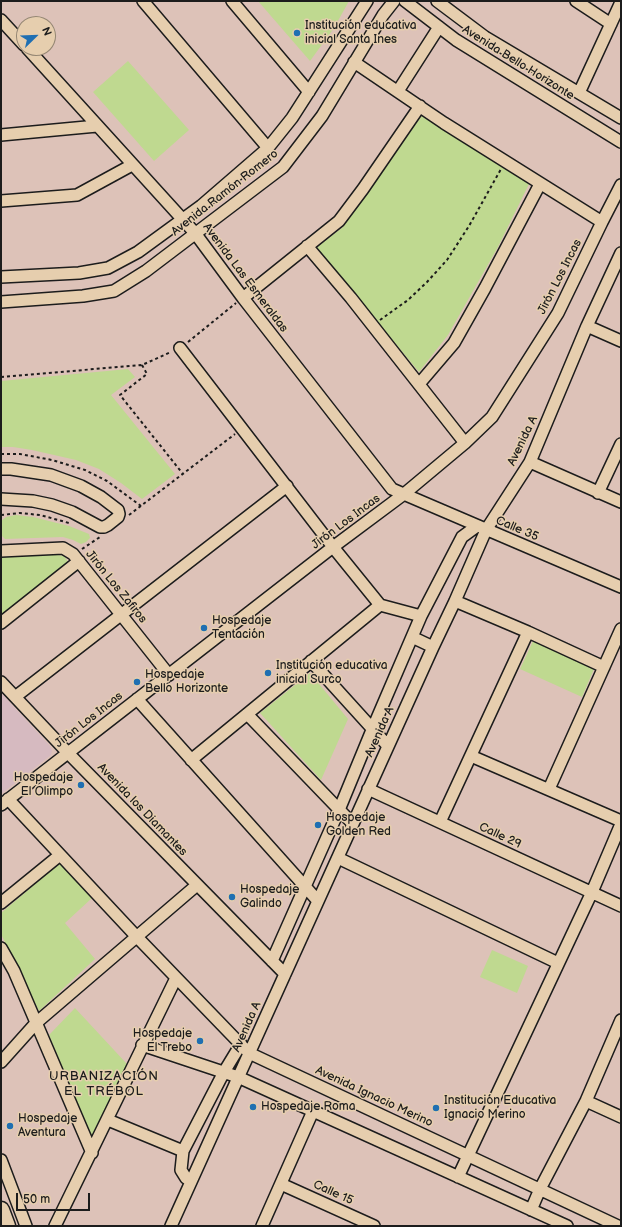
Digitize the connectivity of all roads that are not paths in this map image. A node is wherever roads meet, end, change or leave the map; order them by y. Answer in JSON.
{"nodes":[{"id":1,"x":144,"y":1,"type":"edge"},
{"id":2,"x":232,"y":1,"type":"edge"},
{"id":3,"x":367,"y":1,"type":"edge"},
{"id":4,"x":394,"y":1,"type":"edge"},
{"id":5,"x":405,"y":1,"type":"edge"},
{"id":6,"x":576,"y":1,"type":"edge"},
{"id":7,"x":441,"y":2,"type":"edge"},
{"id":8,"x":621,"y":2,"type":"edge"},
{"id":9,"x":1,"y":20,"type":"edge"},
{"id":10,"x":611,"y":24,"type":"junction"},
{"id":11,"x":439,"y":27,"type":"junction"},
{"id":12,"x":16,"y":36,"type":"edge"},
{"id":13,"x":33,"y":56,"type":"edge"},
{"id":14,"x":354,"y":62,"type":"junction"},
{"id":15,"x":309,"y":92,"type":"junction"},
{"id":16,"x":398,"y":92,"type":"junction"},
{"id":17,"x":579,"y":93,"type":"junction"},
{"id":18,"x":420,"y":106,"type":"junction"},
{"id":19,"x":621,"y":118,"type":"edge"},
{"id":20,"x":97,"y":126,"type":"junction"},
{"id":21,"x":1,"y":135,"type":"edge"},
{"id":22,"x":621,"y":142,"type":"edge"},
{"id":23,"x":268,"y":148,"type":"junction"},
{"id":24,"x":132,"y":165,"type":"junction"},
{"id":25,"x":540,"y":184,"type":"junction"},
{"id":26,"x":621,"y":185,"type":"edge"},
{"id":27,"x":1,"y":201,"type":"edge"},
{"id":28,"x":182,"y":219,"type":"junction"},
{"id":29,"x":602,"y":222,"type":"junction"},
{"id":30,"x":195,"y":233,"type":"junction"},
{"id":31,"x":307,"y":246,"type":"junction"},
{"id":32,"x":621,"y":253,"type":"edge"},
{"id":33,"x":1,"y":277,"type":"edge"},
{"id":34,"x":243,"y":298,"type":"junction"},
{"id":35,"x":1,"y":302,"type":"edge"},
{"id":36,"x":588,"y":326,"type":"junction"},
{"id":37,"x":621,"y":341,"type":"edge"},
{"id":38,"x":180,"y":348,"type":"road end"},
{"id":39,"x":419,"y":384,"type":"junction"},
{"id":40,"x":465,"y":443,"type":"junction"},
{"id":41,"x":621,"y":444,"type":"edge"},
{"id":42,"x":530,"y":462,"type":"junction"},
{"id":43,"x":1,"y":469,"type":"edge"},
{"id":44,"x":287,"y":486,"type":"junction"},
{"id":45,"x":598,"y":493,"type":"junction"},
{"id":46,"x":404,"y":494,"type":"junction"},
{"id":47,"x":1,"y":499,"type":"edge"},
{"id":48,"x":621,"y":502,"type":"edge"},
{"id":49,"x":481,"y":528,"type":"junction"},
{"id":50,"x":334,"y":547,"type":"junction"},
{"id":51,"x":1,"y":551,"type":"edge"},
{"id":52,"x":79,"y":561,"type":"junction"},
{"id":53,"x":621,"y":587,"type":"edge"},
{"id":54,"x":455,"y":601,"type":"junction"},
{"id":55,"x":380,"y":605,"type":"junction"},
{"id":56,"x":122,"y":615,"type":"junction"},
{"id":57,"x":422,"y":616,"type":"junction"},
{"id":58,"x":1,"y":623,"type":"edge"},
{"id":59,"x":621,"y":629,"type":"edge"},
{"id":60,"x":528,"y":632,"type":"junction"},
{"id":61,"x":412,"y":637,"type":"junction"},
{"id":62,"x":432,"y":648,"type":"junction"},
{"id":63,"x":311,"y":661,"type":"junction"},
{"id":64,"x":604,"y":667,"type":"junction"},
{"id":65,"x":169,"y":675,"type":"junction"},
{"id":66,"x":1,"y":682,"type":"edge"},
{"id":67,"x":15,"y":697,"type":"junction"},
{"id":68,"x":137,"y":700,"type":"junction"},
{"id":69,"x":247,"y":714,"type":"junction"},
{"id":70,"x":372,"y":730,"type":"junction"},
{"id":71,"x":388,"y":746,"type":"junction"},
{"id":72,"x":471,"y":756,"type":"junction"},
{"id":73,"x":71,"y":757,"type":"junction"},
{"id":74,"x":191,"y":760,"type":"junction"},
{"id":75,"x":368,"y":789,"type":"junction"},
{"id":76,"x":549,"y":789,"type":"junction"},
{"id":77,"x":4,"y":802,"type":"edge"},
{"id":78,"x":339,"y":810,"type":"junction"},
{"id":79,"x":621,"y":821,"type":"edge"},
{"id":80,"x":440,"y":822,"type":"junction"},
{"id":81,"x":352,"y":824,"type":"junction"},
{"id":82,"x":621,"y":824,"type":"edge"},
{"id":83,"x":60,"y":855,"type":"junction"},
{"id":84,"x":338,"y":858,"type":"junction"},
{"id":85,"x":194,"y":882,"type":"junction"},
{"id":86,"x":304,"y":886,"type":"junction"},
{"id":87,"x":592,"y":892,"type":"junction"},
{"id":88,"x":318,"y":901,"type":"junction"},
{"id":89,"x":1,"y":903,"type":"edge"},
{"id":90,"x":621,"y":906,"type":"edge"},
{"id":91,"x":136,"y":936,"type":"junction"},
{"id":92,"x":1,"y":948,"type":"edge"},
{"id":93,"x":272,"y":961,"type":"junction"},
{"id":94,"x":558,"y":963,"type":"junction"},
{"id":95,"x":285,"y":974,"type":"junction"},
{"id":96,"x":176,"y":978,"type":"junction"},
{"id":97,"x":621,"y":1020,"type":"edge"},
{"id":98,"x":36,"y":1023,"type":"junction"},
{"id":99,"x":241,"y":1044,"type":"junction"},
{"id":100,"x":142,"y":1045,"type":"junction"},
{"id":101,"x":249,"y":1053,"type":"junction"},
{"id":102,"x":1,"y":1062,"type":"edge"},
{"id":103,"x":224,"y":1072,"type":"junction"},
{"id":104,"x":238,"y":1077,"type":"junction"},
{"id":105,"x":586,"y":1101,"type":"junction"},
{"id":106,"x":313,"y":1111,"type":"junction"},
{"id":107,"x":621,"y":1117,"type":"edge"},
{"id":108,"x":108,"y":1120,"type":"junction"},
{"id":109,"x":183,"y":1151,"type":"junction"},
{"id":110,"x":92,"y":1153,"type":"junction"},
{"id":111,"x":468,"y":1155,"type":"junction"},
{"id":112,"x":1,"y":1160,"type":"edge"},
{"id":113,"x":458,"y":1177,"type":"junction"},
{"id":114,"x":191,"y":1181,"type":"junction"},
{"id":115,"x":281,"y":1184,"type":"junction"},
{"id":116,"x":540,"y":1190,"type":"junction"},
{"id":117,"x":1,"y":1210,"type":"edge"},
{"id":118,"x":531,"y":1210,"type":"junction"},
{"id":119,"x":7,"y":1226,"type":"edge"},
{"id":120,"x":26,"y":1226,"type":"edge"},
{"id":121,"x":56,"y":1226,"type":"edge"},
{"id":122,"x":171,"y":1226,"type":"edge"},
{"id":123,"x":262,"y":1226,"type":"edge"},
{"id":124,"x":374,"y":1226,"type":"edge"},
{"id":125,"x":567,"y":1226,"type":"edge"},
{"id":126,"x":618,"y":1226,"type":"edge"}],
"edges":[{"from":1,"to":23,"type":"street"},
{"from":2,"to":15,"type":"street"},
{"from":3,"to":15,"type":"street","name":"Avenida Ramón Romero"},
{"from":4,"to":14,"type":"street","name":"Avenida Ramón Romero"},
{"from":5,"to":11,"type":"street","name":"Avenida Bello Horizonte"},
{"from":6,"to":10,"type":"street"},
{"from":7,"to":17,"type":"street","name":"Avenida Bello Horizonte"},
{"from":8,"to":10,"type":"street"},
{"from":9,"to":12,"type":"street"},
{"from":10,"to":17,"type":"street"},
{"from":11,"to":16,"type":"street"},
{"from":11,"to":22,"type":"street","name":"Avenida Bello Horizonte"},
{"from":13,"to":20,"type":"street","name":"Avenida Las Esmeraldas"},
{"from":14,"to":16,"type":"street"},
{"from":14,"to":30,"type":"street","name":"Avenida Ramón Romero"},
{"from":15,"to":23,"type":"street","name":"Avenida Ramón Romero"},
{"from":16,"to":18,"type":"street"},
{"from":17,"to":19,"type":"street","name":"Avenida Bello Horizonte"},
{"from":18,"to":25,"type":"street"},
{"from":18,"to":31,"type":"street"},
{"from":20,"to":21,"type":"street"},
{"from":20,"to":24,"type":"street","name":"Avenida Las Esmeraldas"},
{"from":23,"to":28,"type":"street","name":"Avenida Ramón Romero"},
{"from":24,"to":27,"type":"street"},
{"from":24,"to":28,"type":"street","name":"Avenida Las Esmeraldas"},
{"from":25,"to":29,"type":"street"},
{"from":25,"to":39,"type":"street"},
{"from":26,"to":29,"type":"street","name":"Jirón Los Incas"},
{"from":28,"to":30,"type":"street","name":"Avenida Las Esmeraldas"},
{"from":28,"to":33,"type":"street","name":"Avenida Ramón Romero"},
{"from":29,"to":40,"type":"street","name":"Jirón Los Incas"},
{"from":30,"to":34,"type":"street","name":"Avenida Las Esmeraldas"},
{"from":30,"to":35,"type":"street","name":"Avenida Ramón Romero"},
{"from":31,"to":34,"type":"street"},
{"from":31,"to":39,"type":"street"},
{"from":32,"to":36,"type":"street","name":"Avenida A"},
{"from":34,"to":46,"type":"street","name":"Avenida Las Esmeraldas"},
{"from":36,"to":37,"type":"street"},
{"from":36,"to":42,"type":"street","name":"Avenida A"},
{"from":38,"to":44,"type":"street"},
{"from":39,"to":40,"type":"street"},
{"from":40,"to":46,"type":"street","name":"Jirón Los Incas"},
{"from":41,"to":45,"type":"street"},
{"from":42,"to":45,"type":"street"},
{"from":42,"to":49,"type":"street","name":"Avenida A"},
{"from":43,"to":47,"type":"street"},
{"from":44,"to":50,"type":"street"},
{"from":44,"to":56,"type":"street"},
{"from":45,"to":48,"type":"street"},
{"from":46,"to":49,"type":"street","name":"Calle 35"},
{"from":46,"to":50,"type":"street","name":"Jirón Los Incas"},
{"from":49,"to":53,"type":"street","name":"Calle 35"},
{"from":49,"to":54,"type":"street","name":"Avenida A"},
{"from":49,"to":57,"type":"street"},
{"from":50,"to":55,"type":"street"},
{"from":50,"to":65,"type":"street","name":"Jirón Los Incas"},
{"from":51,"to":52,"type":"street","name":"Jirón Los Zafiros"},
{"from":52,"to":56,"type":"street","name":"Jirón Los Zafiros"},
{"from":52,"to":58,"type":"street"},
{"from":54,"to":60,"type":"street"},
{"from":54,"to":62,"type":"street","name":"Avenida A"},
{"from":55,"to":57,"type":"street"},
{"from":55,"to":63,"type":"street"},
{"from":56,"to":65,"type":"street","name":"Jirón Los Zafiros"},
{"from":56,"to":67,"type":"street"},
{"from":57,"to":61,"type":"street"},
{"from":59,"to":64,"type":"street"},
{"from":60,"to":64,"type":"street"},
{"from":60,"to":72,"type":"street"},
{"from":61,"to":62,"type":"street"},
{"from":61,"to":70,"type":"street"},
{"from":62,"to":71,"type":"street","name":"Avenida A"},
{"from":63,"to":69,"type":"street"},
{"from":63,"to":70,"type":"street"},
{"from":64,"to":76,"type":"street"},
{"from":65,"to":68,"type":"street","name":"Jirón Los Incas"},
{"from":66,"to":67,"type":"street"},
{"from":67,"to":73,"type":"street"},
{"from":68,"to":73,"type":"street","name":"Jirón Los Incas"},
{"from":68,"to":74,"type":"street"},
{"from":69,"to":74,"type":"street"},
{"from":69,"to":78,"type":"street"},
{"from":70,"to":71,"type":"street"},
{"from":70,"to":78,"type":"street"},
{"from":71,"to":75,"type":"street","name":"Avenida A"},
{"from":72,"to":76,"type":"street"},
{"from":72,"to":80,"type":"street"},
{"from":73,"to":77,"type":"street","name":"Jirón Los Incas"},
{"from":73,"to":85,"type":"street","name":"Avenida los Diamantes"},
{"from":74,"to":86,"type":"street"},
{"from":75,"to":80,"type":"street","name":"Calle 29"},
{"from":75,"to":81,"type":"street","name":"Avenida A"},
{"from":76,"to":79,"type":"street"},
{"from":77,"to":83,"type":"street"},
{"from":78,"to":81,"type":"street"},
{"from":78,"to":86,"type":"street"},
{"from":80,"to":87,"type":"street","name":"Calle 29"},
{"from":81,"to":84,"type":"street","name":"Avenida A"},
{"from":82,"to":87,"type":"street"},
{"from":83,"to":89,"type":"street"},
{"from":83,"to":91,"type":"street"},
{"from":84,"to":88,"type":"street","name":"Avenida A"},
{"from":84,"to":94,"type":"street"},
{"from":85,"to":91,"type":"street"},
{"from":85,"to":93,"type":"street"},
{"from":86,"to":88,"type":"street"},
{"from":86,"to":93,"type":"street"},
{"from":87,"to":90,"type":"street","name":"Calle 29"},
{"from":87,"to":94,"type":"street"},
{"from":88,"to":95,"type":"street","name":"Avenida A"},
{"from":91,"to":96,"type":"street"},
{"from":91,"to":98,"type":"street"},
{"from":92,"to":98,"type":"street"},
{"from":93,"to":95,"type":"street"},
{"from":94,"to":111,"type":"street"},
{"from":95,"to":101,"type":"street","name":"Avenida A"},
{"from":96,"to":99,"type":"street"},
{"from":96,"to":100,"type":"street"},
{"from":97,"to":105,"type":"street"},
{"from":98,"to":102,"type":"street"},
{"from":98,"to":110,"type":"street"},
{"from":99,"to":101,"type":"street"},
{"from":99,"to":103,"type":"street"},
{"from":100,"to":103,"type":"street"},
{"from":100,"to":108,"type":"street"},
{"from":101,"to":104,"type":"street","name":"Avenida A"},
{"from":101,"to":111,"type":"street","name":"Avenida Ignacio Merino"},
{"from":103,"to":104,"type":"street"},
{"from":103,"to":109,"type":"street"},
{"from":104,"to":106,"type":"street"},
{"from":104,"to":114,"type":"street","name":"Avenida A"},
{"from":105,"to":107,"type":"street"},
{"from":105,"to":116,"type":"street"},
{"from":106,"to":113,"type":"street"},
{"from":106,"to":115,"type":"street"},
{"from":108,"to":109,"type":"street"},
{"from":108,"to":110,"type":"street"},
{"from":109,"to":114,"type":"street"},
{"from":110,"to":121,"type":"street"},
{"from":111,"to":113,"type":"street"},
{"from":111,"to":116,"type":"street","name":"Avenida Ignacio Merino"},
{"from":112,"to":120,"type":"street"},
{"from":113,"to":118,"type":"street"},
{"from":114,"to":122,"type":"street","name":"Avenida A"},
{"from":115,"to":123,"type":"street"},
{"from":115,"to":124,"type":"street","name":"Calle 15"},
{"from":116,"to":118,"type":"street"},
{"from":116,"to":126,"type":"street","name":"Avenida Ignacio Merino"},
{"from":117,"to":119,"type":"highway"},
{"from":118,"to":125,"type":"street"}]}
